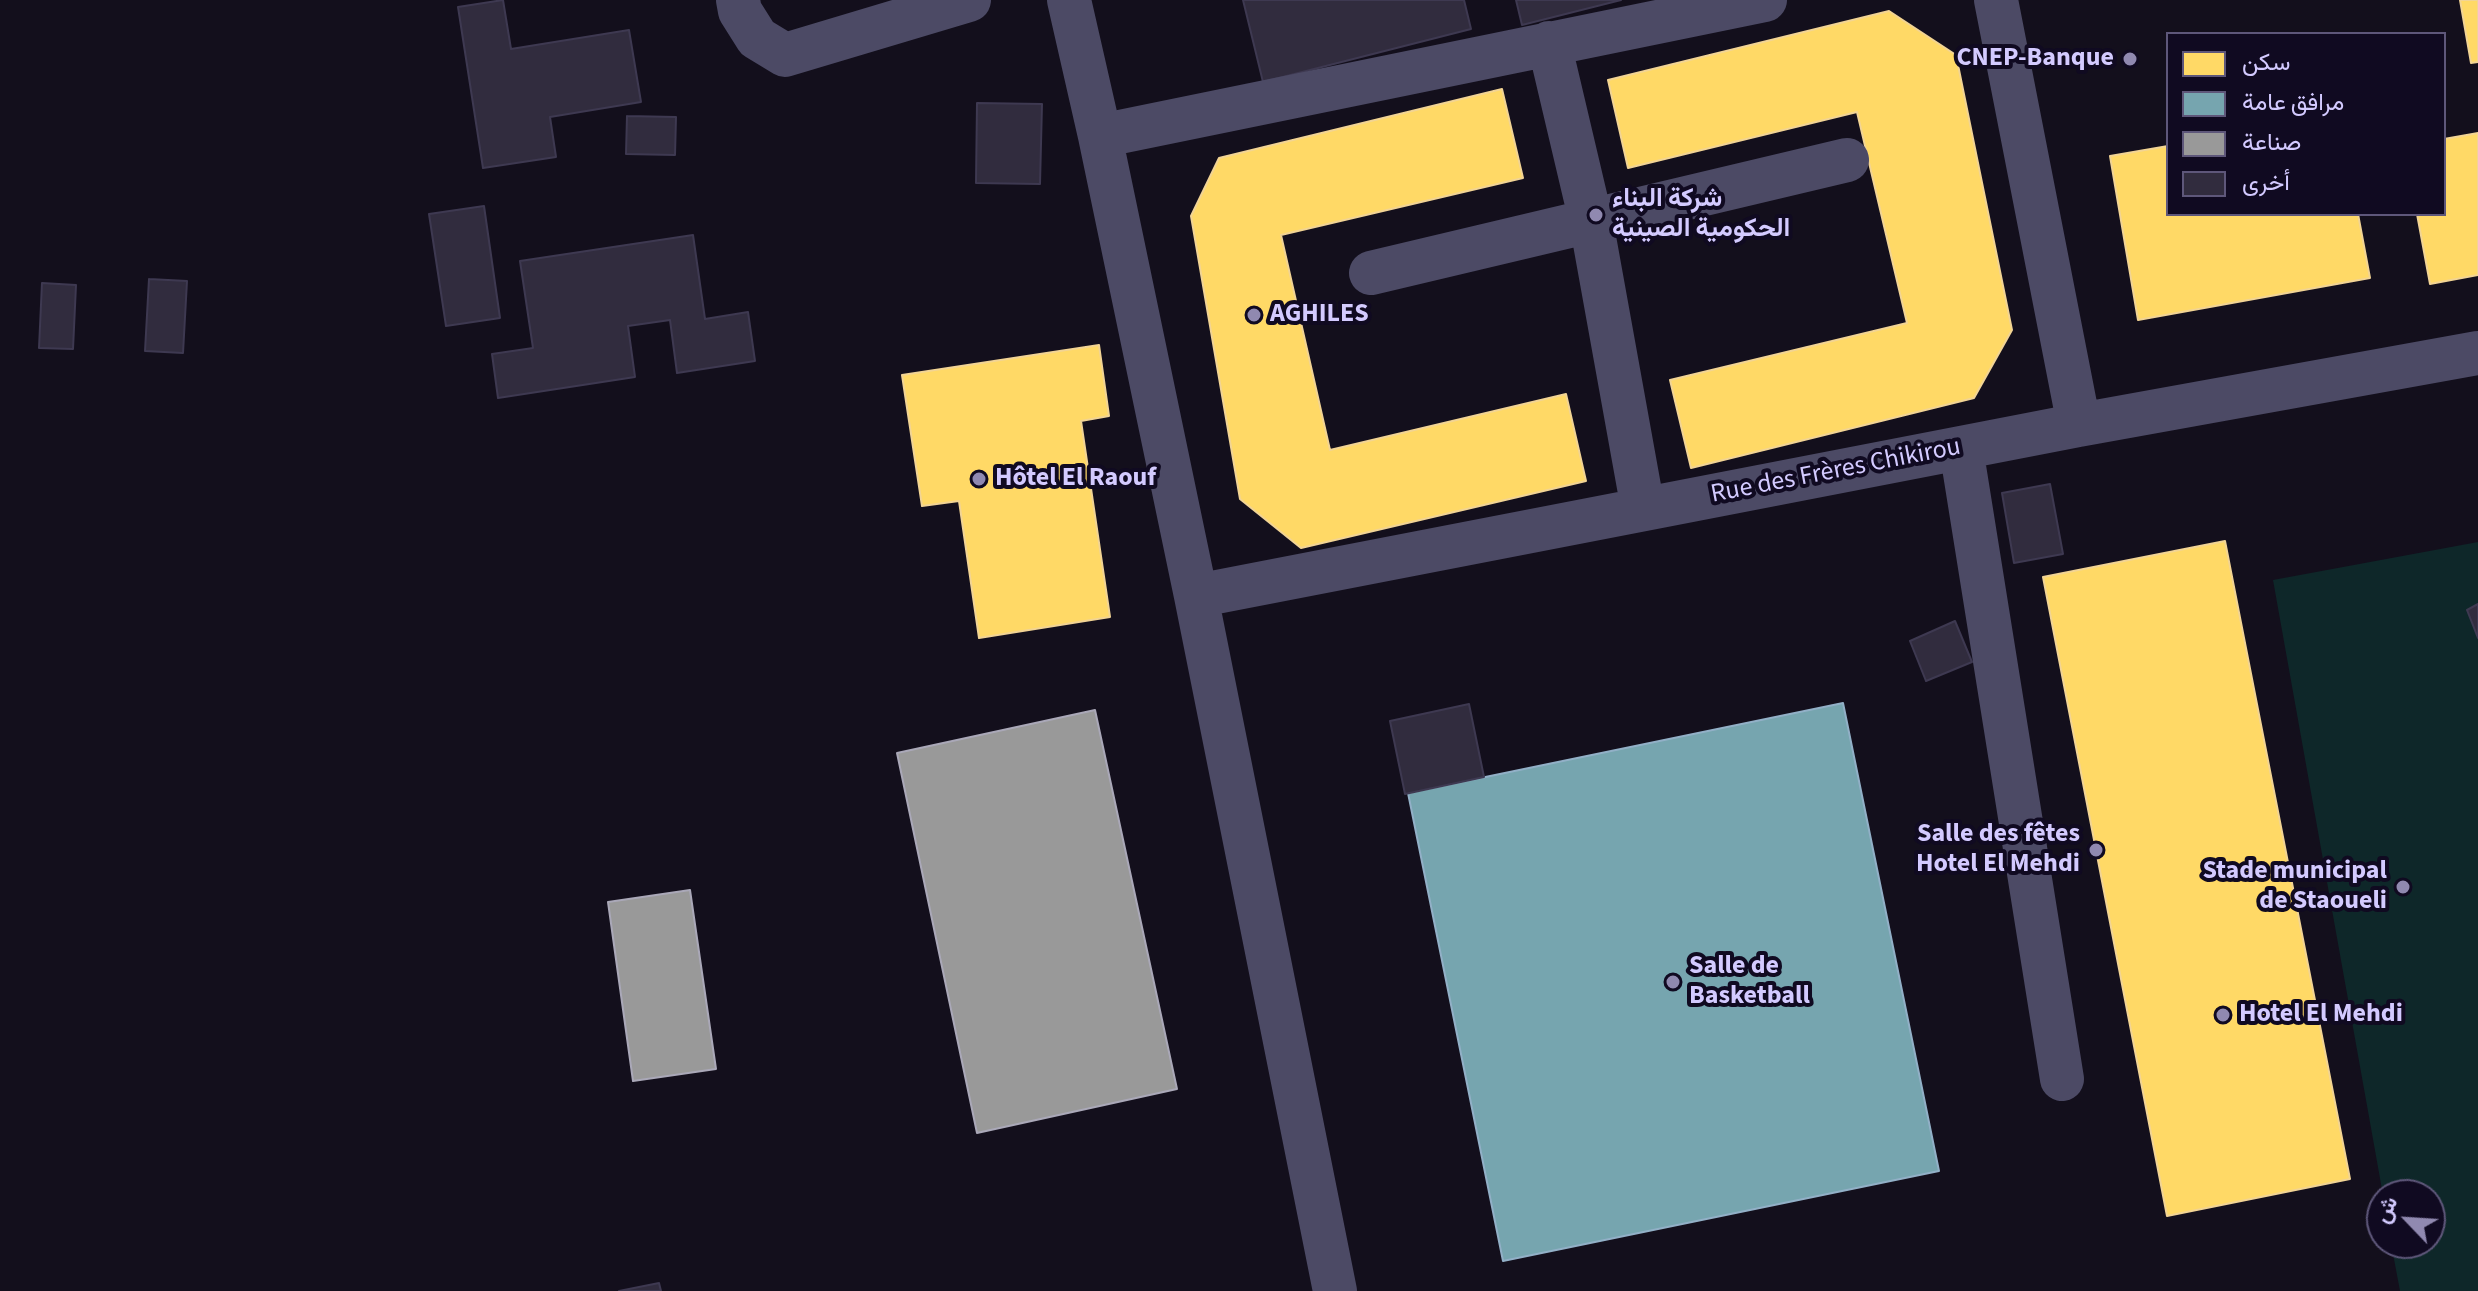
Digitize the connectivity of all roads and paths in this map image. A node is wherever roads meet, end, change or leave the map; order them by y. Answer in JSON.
{"nodes":[{"id":1,"x":738,"y":0,"type":"edge"},
{"id":2,"x":969,"y":0,"type":"edge"},
{"id":3,"x":1069,"y":0,"type":"edge"},
{"id":4,"x":1765,"y":0,"type":"edge"},
{"id":5,"x":1996,"y":0,"type":"edge"},
{"id":6,"x":1549,"y":43,"type":"junction"},
{"id":7,"x":1100,"y":136,"type":"junction"},
{"id":8,"x":1847,"y":160,"type":"dead end"},
{"id":9,"x":1591,"y":221,"type":"junction"},
{"id":10,"x":1371,"y":273,"type":"dead end"},
{"id":11,"x":2478,"y":353,"type":"edge"},
{"id":12,"x":2079,"y":425,"type":"junction"},
{"id":13,"x":1961,"y":448,"type":"junction"},
{"id":14,"x":1643,"y":509,"type":"junction"},
{"id":15,"x":1196,"y":596,"type":"junction"},
{"id":16,"x":2062,"y":1079,"type":"dead end"},
{"id":17,"x":1335,"y":1291,"type":"edge"}],
"edges":[{"from":1,"to":2,"type":"street"},
{"from":3,"to":7,"type":"street"},
{"from":4,"to":6,"type":"street"},
{"from":5,"to":12,"type":"street"},
{"from":6,"to":7,"type":"street"},
{"from":6,"to":9,"type":"street"},
{"from":7,"to":15,"type":"street"},
{"from":8,"to":9,"type":"street"},
{"from":9,"to":10,"type":"street"},
{"from":9,"to":14,"type":"street"},
{"from":11,"to":12,"type":"street","name":"Rue des Frères Chikirou"},
{"from":12,"to":13,"type":"street","name":"Rue des Frères Chikirou"},
{"from":13,"to":14,"type":"street","name":"Rue des Frères Chikirou"},
{"from":13,"to":16,"type":"street"},
{"from":14,"to":15,"type":"street","name":"Rue des Frères Chikirou"},
{"from":15,"to":17,"type":"street"}]}
